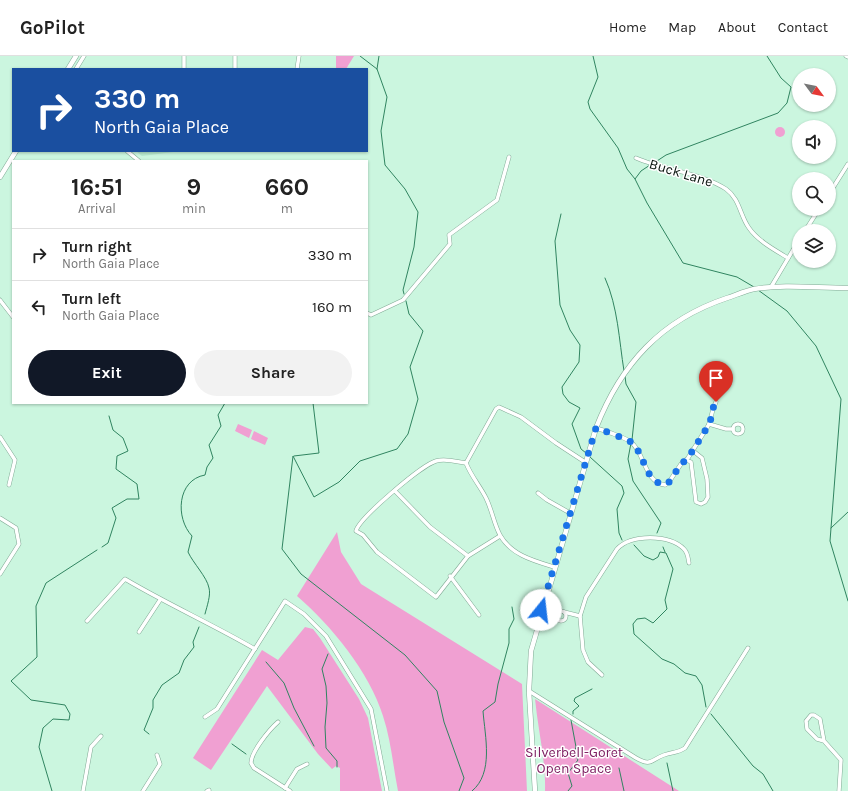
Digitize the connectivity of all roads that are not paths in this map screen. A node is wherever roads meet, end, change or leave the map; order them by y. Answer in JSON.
{"nodes":[{"id":1,"x":76,"y":56,"type":"edge"},
{"id":2,"x":84,"y":56,"type":"edge"},
{"id":3,"x":184,"y":56,"type":"edge"},
{"id":4,"x":235,"y":56,"type":"edge"},
{"id":5,"x":299,"y":56,"type":"edge"},
{"id":6,"x":69,"y":68,"type":"edge"},
{"id":7,"x":77,"y":68,"type":"edge"},
{"id":8,"x":184,"y":68,"type":"edge"},
{"id":9,"x":234,"y":68,"type":"edge"},
{"id":10,"x":297,"y":68,"type":"edge"},
{"id":11,"x":15,"y":152,"type":"edge"},
{"id":12,"x":128,"y":152,"type":"edge"},
{"id":13,"x":509,"y":157,"type":"dead end"},
{"id":14,"x":636,"y":158,"type":"dead end"},
{"id":15,"x":138,"y":160,"type":"edge"},
{"id":16,"x":848,"y":164,"type":"edge"},
{"id":17,"x":0,"y":177,"type":"edge"},
{"id":18,"x":836,"y":183,"type":"edge"},
{"id":19,"x":792,"y":251,"type":"edge"},
{"id":20,"x":788,"y":258,"type":"junction"},
{"id":21,"x":771,"y":287,"type":"junction"},
{"id":22,"x":848,"y":288,"type":"edge"},
{"id":23,"x":0,"y":300,"type":"edge"},
{"id":24,"x":368,"y":314,"type":"edge"},
{"id":25,"x":12,"y":316,"type":"edge"},
{"id":26,"x":716,"y":402,"type":"dead end"},
{"id":27,"x":709,"y":424,"type":"junction"},
{"id":28,"x":596,"y":428,"type":"junction"},
{"id":29,"x":734,"y":429,"type":"dead end"},
{"id":30,"x":1,"y":439,"type":"edge"},
{"id":31,"x":692,"y":450,"type":"junction"},
{"id":32,"x":686,"y":460,"type":"junction"},
{"id":33,"x":585,"y":462,"type":"junction"},
{"id":34,"x":466,"y":463,"type":"junction"},
{"id":35,"x":9,"y":485,"type":"dead end"},
{"id":36,"x":395,"y":491,"type":"junction"},
{"id":37,"x":538,"y":492,"type":"dead end"},
{"id":38,"x":570,"y":513,"type":"junction"},
{"id":39,"x":0,"y":518,"type":"edge"},
{"id":40,"x":500,"y":536,"type":"junction"},
{"id":41,"x":468,"y":556,"type":"junction"},
{"id":42,"x":689,"y":563,"type":"dead end"},
{"id":43,"x":554,"y":567,"type":"junction"},
{"id":44,"x":0,"y":574,"type":"edge"},
{"id":45,"x":450,"y":576,"type":"junction"},
{"id":46,"x":160,"y":600,"type":"junction"},
{"id":47,"x":541,"y":610,"type":"junction"},
{"id":48,"x":564,"y":612,"type":"junction"},
{"id":49,"x":479,"y":615,"type":"dead end"},
{"id":50,"x":556,"y":615,"type":"junction"},
{"id":51,"x":574,"y":615,"type":"junction"},
{"id":52,"x":580,"y":616,"type":"junction"},
{"id":53,"x":564,"y":619,"type":"junction"},
{"id":54,"x":87,"y":621,"type":"dead end"},
{"id":55,"x":139,"y":632,"type":"dead end"},
{"id":56,"x":748,"y":648,"type":"dead end"},
{"id":57,"x":254,"y":649,"type":"junction"},
{"id":58,"x":602,"y":675,"type":"dead end"},
{"id":59,"x":529,"y":691,"type":"junction"},
{"id":60,"x":206,"y":717,"type":"dead end"},
{"id":61,"x":278,"y":722,"type":"dead end"},
{"id":62,"x":101,"y":736,"type":"dead end"},
{"id":63,"x":824,"y":741,"type":"junction"},
{"id":64,"x":157,"y":755,"type":"dead end"},
{"id":65,"x":307,"y":764,"type":"dead end"},
{"id":66,"x":285,"y":788,"type":"junction"},
{"id":67,"x":83,"y":791,"type":"edge"},
{"id":68,"x":143,"y":791,"type":"edge"},
{"id":69,"x":290,"y":791,"type":"edge"},
{"id":70,"x":387,"y":791,"type":"edge"},
{"id":71,"x":535,"y":791,"type":"edge"},
{"id":72,"x":839,"y":791,"type":"edge"}],
"edges":[{"from":1,"to":6,"type":"street"},
{"from":2,"to":7,"type":"street"},
{"from":3,"to":8,"type":"street"},
{"from":4,"to":9,"type":"street"},
{"from":5,"to":10,"type":"street"},
{"from":11,"to":17,"type":"street"},
{"from":12,"to":15,"type":"street"},
{"from":13,"to":24,"type":"street"},
{"from":14,"to":20,"type":"street","name":"Buck Lane"},
{"from":16,"to":18,"type":"street"},
{"from":19,"to":20,"type":"street"},
{"from":20,"to":21,"type":"street"},
{"from":21,"to":22,"type":"street"},
{"from":21,"to":28,"type":"street"},
{"from":23,"to":25,"type":"street"},
{"from":26,"to":27,"type":"street"},
{"from":27,"to":29,"type":"street"},
{"from":27,"to":31,"type":"street"},
{"from":28,"to":32,"type":"street"},
{"from":28,"to":33,"type":"street"},
{"from":30,"to":35,"type":"street"},
{"from":31,"to":32,"type":"street"},
{"from":31,"to":32,"type":"street"},
{"from":33,"to":34,"type":"street"},
{"from":33,"to":38,"type":"street"},
{"from":34,"to":36,"type":"street"},
{"from":34,"to":40,"type":"street"},
{"from":36,"to":41,"type":"street"},
{"from":36,"to":45,"type":"street"},
{"from":37,"to":38,"type":"street"},
{"from":38,"to":43,"type":"street"},
{"from":39,"to":44,"type":"street"},
{"from":40,"to":41,"type":"street"},
{"from":40,"to":43,"type":"street"},
{"from":41,"to":45,"type":"street"},
{"from":42,"to":52,"type":"street"},
{"from":43,"to":47,"type":"street"},
{"from":45,"to":49,"type":"street"},
{"from":46,"to":54,"type":"street"},
{"from":46,"to":55,"type":"street"},
{"from":46,"to":57,"type":"street"},
{"from":47,"to":50,"type":"street"},
{"from":47,"to":59,"type":"street"},
{"from":48,"to":50,"type":"street"},
{"from":48,"to":51,"type":"street"},
{"from":48,"to":53,"type":"street"},
{"from":50,"to":53,"type":"street"},
{"from":51,"to":52,"type":"street"},
{"from":51,"to":53,"type":"street"},
{"from":52,"to":58,"type":"street"},
{"from":56,"to":59,"type":"street"},
{"from":57,"to":60,"type":"street"},
{"from":57,"to":70,"type":"street"},
{"from":59,"to":71,"type":"street"},
{"from":61,"to":66,"type":"street"},
{"from":62,"to":67,"type":"street"},
{"from":63,"to":63,"type":"street"},
{"from":63,"to":72,"type":"street"},
{"from":64,"to":68,"type":"street"},
{"from":65,"to":66,"type":"street"},
{"from":66,"to":69,"type":"street"}]}
